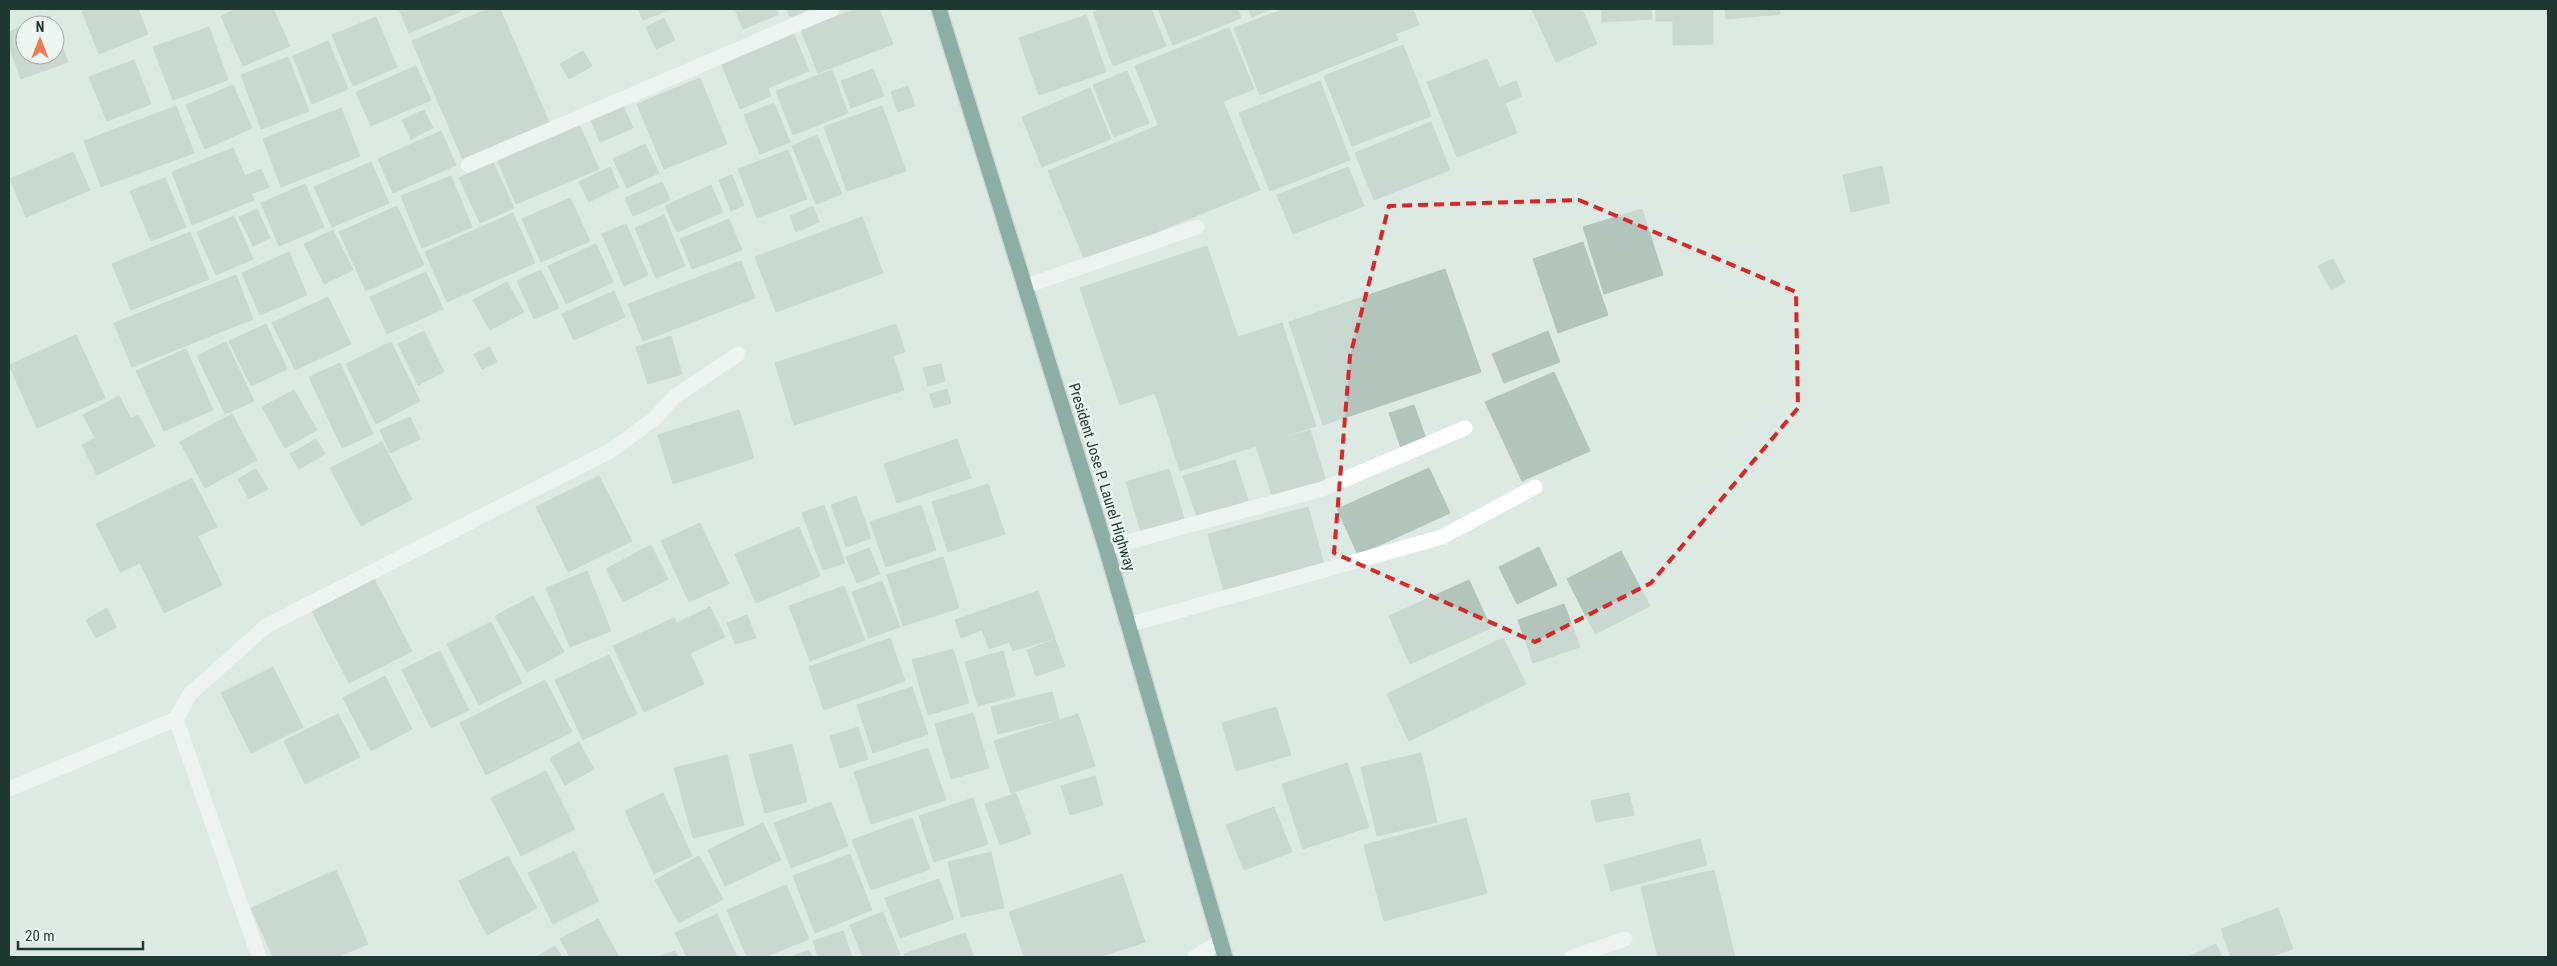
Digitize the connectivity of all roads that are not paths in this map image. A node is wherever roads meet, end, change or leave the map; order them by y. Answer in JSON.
{"nodes":[{"id":1,"x":832,"y":9,"type":"edge"},
{"id":2,"x":939,"y":9,"type":"edge"},
{"id":3,"x":468,"y":165,"type":"dead end"},
{"id":4,"x":1197,"y":227,"type":"dead end"},
{"id":5,"x":1026,"y":286,"type":"junction"},
{"id":6,"x":738,"y":354,"type":"dead end"},
{"id":7,"x":1465,"y":428,"type":"dead end"},
{"id":8,"x":1535,"y":487,"type":"dead end"},
{"id":9,"x":1106,"y":548,"type":"junction"},
{"id":10,"x":1128,"y":625,"type":"junction"},
{"id":11,"x":176,"y":718,"type":"junction"},
{"id":12,"x":9,"y":788,"type":"edge"},
{"id":13,"x":1625,"y":940,"type":"dead end"},
{"id":14,"x":1220,"y":942,"type":"junction"},
{"id":15,"x":259,"y":957,"type":"edge"},
{"id":16,"x":1195,"y":957,"type":"edge"},
{"id":17,"x":1225,"y":957,"type":"edge"},
{"id":18,"x":1572,"y":957,"type":"edge"}],
"edges":[{"from":1,"to":3,"type":"street"},
{"from":2,"to":5,"type":"highway","name":"President Jose P. Laurel Highway"},
{"from":4,"to":5,"type":"street"},
{"from":5,"to":9,"type":"highway","name":"President Jose P. Laurel Highway"},
{"from":6,"to":11,"type":"street"},
{"from":7,"to":9,"type":"street"},
{"from":8,"to":10,"type":"street"},
{"from":9,"to":10,"type":"highway","name":"President Jose P. Laurel Highway"},
{"from":10,"to":14,"type":"highway","name":"President Jose P. Laurel Highway"},
{"from":11,"to":12,"type":"street"},
{"from":11,"to":15,"type":"street"},
{"from":13,"to":18,"type":"street"},
{"from":14,"to":16,"type":"street"},
{"from":14,"to":17,"type":"highway","name":"President Jose P. Laurel Highway"}]}
